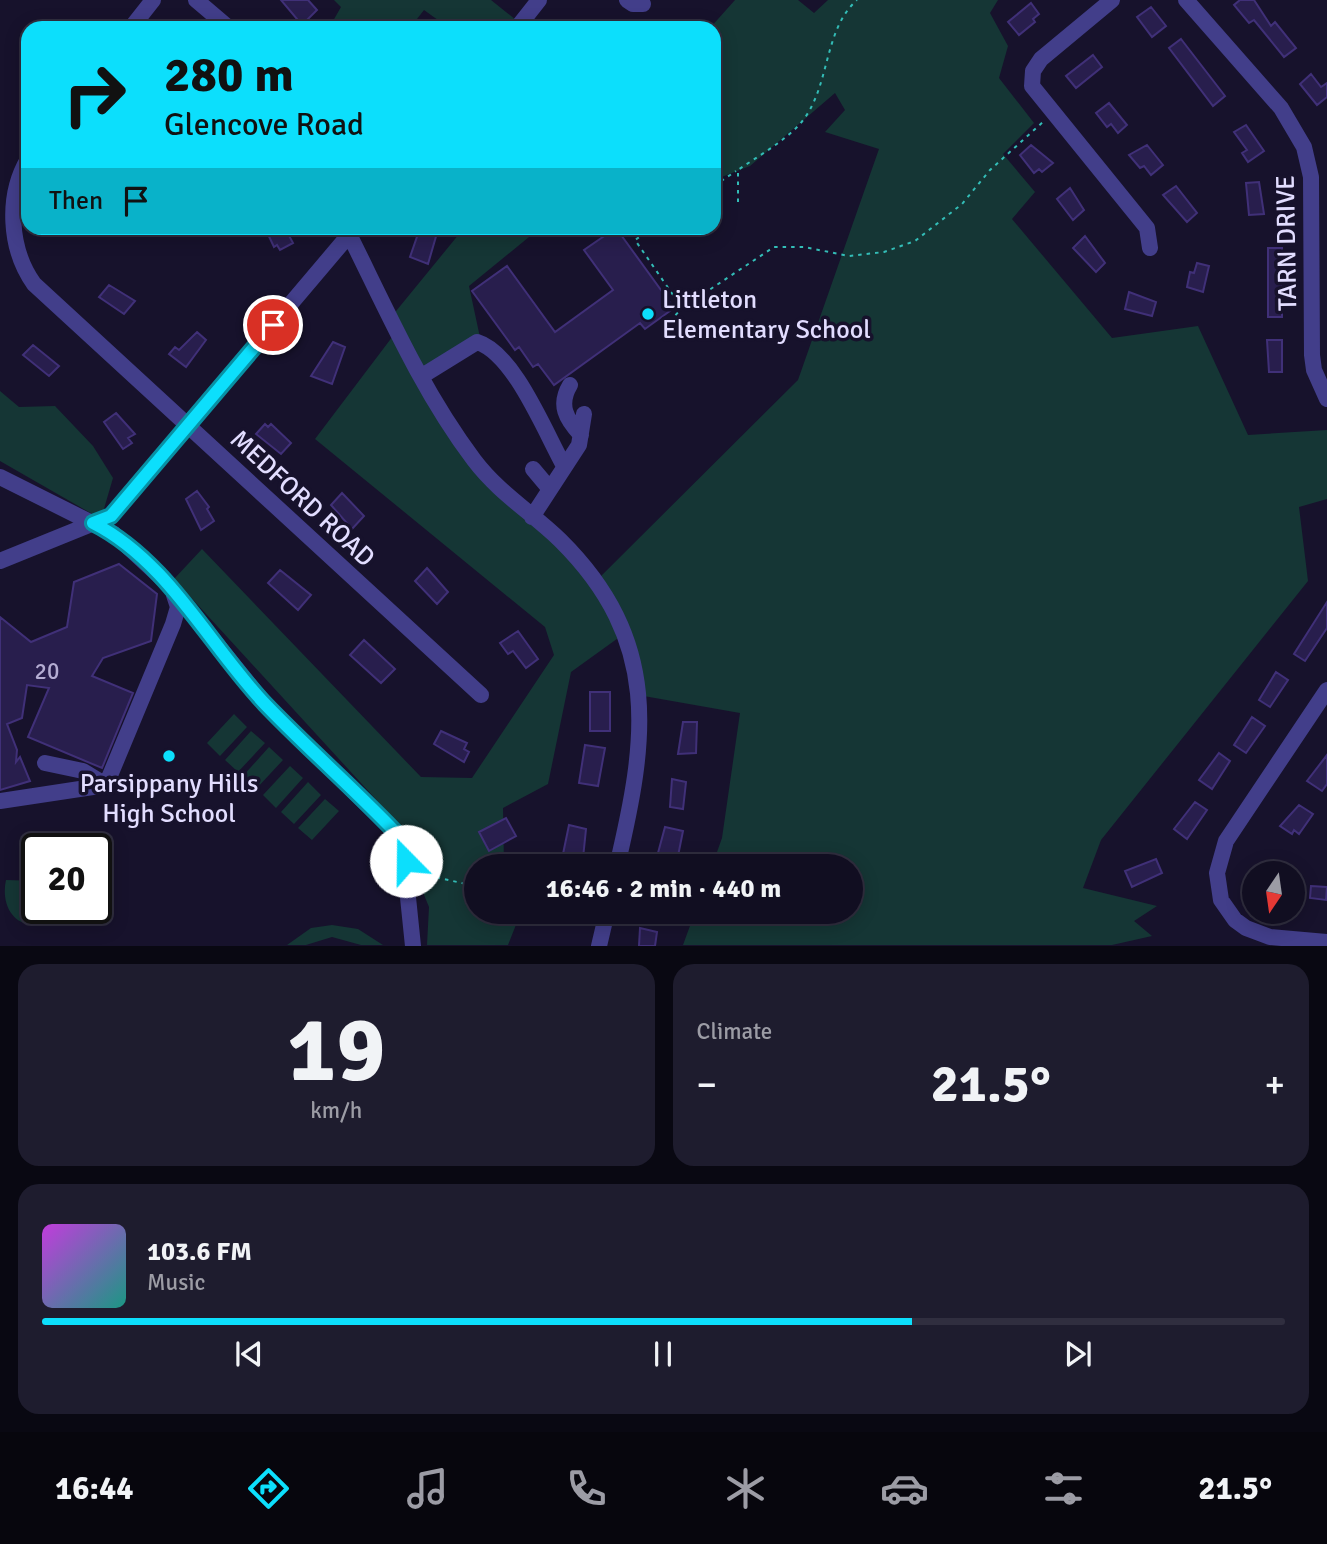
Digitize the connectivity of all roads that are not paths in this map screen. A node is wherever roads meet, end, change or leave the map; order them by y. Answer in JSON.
{"nodes":[{"id":1,"x":153,"y":0,"type":"edge"},
{"id":2,"x":196,"y":0,"type":"edge"},
{"id":3,"x":539,"y":0,"type":"edge"},
{"id":4,"x":1112,"y":0,"type":"edge"},
{"id":5,"x":1186,"y":0,"type":"edge"},
{"id":6,"x":136,"y":21,"type":"edge"},
{"id":7,"x":221,"y":21,"type":"edge"},
{"id":8,"x":522,"y":21,"type":"edge"},
{"id":9,"x":21,"y":173,"type":"edge"},
{"id":10,"x":347,"y":235,"type":"edge"},
{"id":11,"x":353,"y":235,"type":"edge"},
{"id":12,"x":1150,"y":248,"type":"dead end"},
{"id":13,"x":422,"y":376,"type":"junction"},
{"id":14,"x":570,"y":385,"type":"dead end"},
{"id":15,"x":1327,"y":399,"type":"edge"},
{"id":16,"x":583,"y":414,"type":"dead end"},
{"id":17,"x":188,"y":426,"type":"junction"},
{"id":18,"x":581,"y":435,"type":"junction"},
{"id":19,"x":564,"y":466,"type":"junction"},
{"id":20,"x":533,"y":469,"type":"dead end"},
{"id":21,"x":0,"y":477,"type":"edge"},
{"id":22,"x":549,"y":488,"type":"junction"},
{"id":23,"x":532,"y":517,"type":"junction"},
{"id":24,"x":93,"y":523,"type":"junction"},
{"id":25,"x":0,"y":561,"type":"edge"},
{"id":26,"x":170,"y":586,"type":"junction"},
{"id":27,"x":1327,"y":690,"type":"edge"},
{"id":28,"x":481,"y":695,"type":"dead end"},
{"id":29,"x":45,"y":763,"type":"dead end"},
{"id":30,"x":106,"y":785,"type":"junction"},
{"id":31,"x":0,"y":801,"type":"edge"},
{"id":32,"x":620,"y":854,"type":"edge"},
{"id":33,"x":604,"y":924,"type":"edge"},
{"id":34,"x":1327,"y":942,"type":"edge"},
{"id":35,"x":413,"y":946,"type":"edge"},
{"id":36,"x":598,"y":946,"type":"edge"}],
"edges":[{"from":1,"to":6,"type":"street"},
{"from":2,"to":7,"type":"street"},
{"from":3,"to":8,"type":"street"},
{"from":4,"to":12,"type":"street"},
{"from":5,"to":15,"type":"street","name":"TARN DRIVE"},
{"from":9,"to":17,"type":"street","name":"MEDFORD ROAD"},
{"from":10,"to":17,"type":"street"},
{"from":11,"to":13,"type":"street"},
{"from":13,"to":19,"type":"street"},
{"from":13,"to":23,"type":"street"},
{"from":14,"to":18,"type":"street"},
{"from":16,"to":18,"type":"street"},
{"from":17,"to":24,"type":"street"},
{"from":17,"to":28,"type":"street","name":"MEDFORD ROAD"},
{"from":18,"to":19,"type":"street"},
{"from":19,"to":22,"type":"street"},
{"from":20,"to":22,"type":"street"},
{"from":21,"to":24,"type":"street"},
{"from":22,"to":23,"type":"street"},
{"from":23,"to":32,"type":"street"},
{"from":24,"to":25,"type":"street"},
{"from":24,"to":26,"type":"street"},
{"from":26,"to":30,"type":"street"},
{"from":26,"to":35,"type":"street"},
{"from":27,"to":34,"type":"street"},
{"from":29,"to":30,"type":"street"},
{"from":30,"to":31,"type":"street"},
{"from":33,"to":36,"type":"street"}]}
